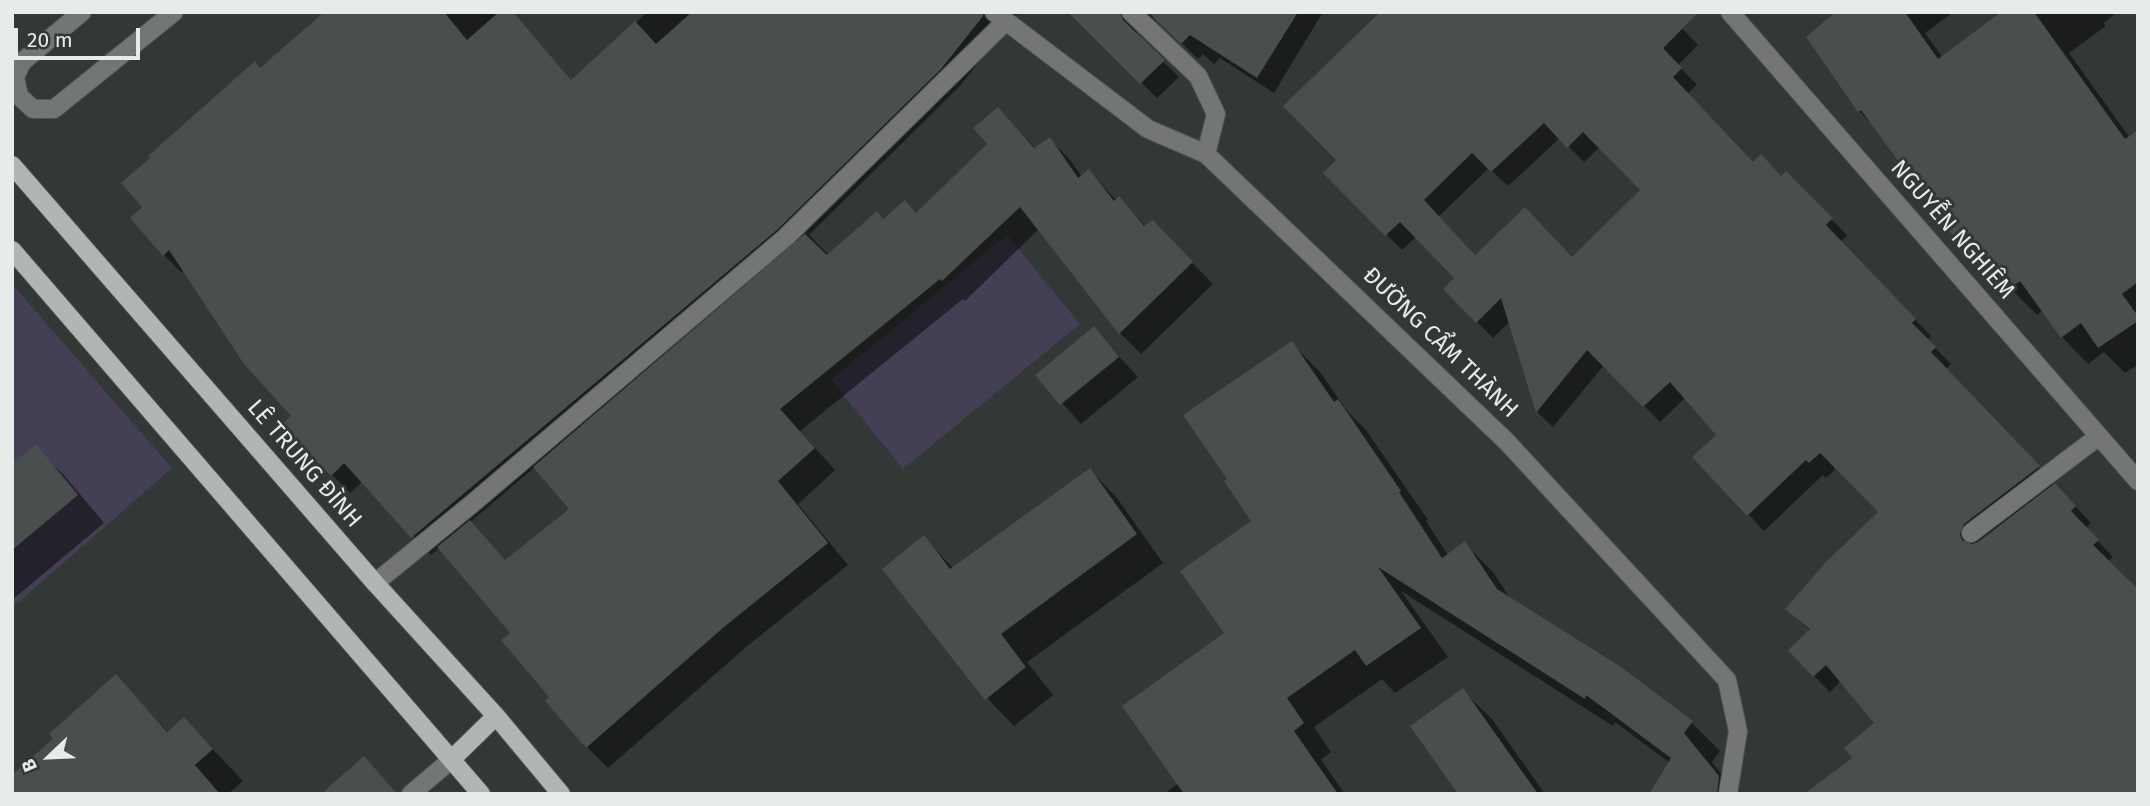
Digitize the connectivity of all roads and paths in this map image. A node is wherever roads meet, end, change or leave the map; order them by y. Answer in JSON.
{"nodes":[{"id":1,"x":82,"y":12,"type":"edge"},
{"id":2,"x":174,"y":12,"type":"edge"},
{"id":3,"x":1131,"y":12,"type":"edge"},
{"id":4,"x":1730,"y":12,"type":"edge"},
{"id":5,"x":1000,"y":16,"type":"edge"},
{"id":6,"x":15,"y":98,"type":"edge"},
{"id":7,"x":1206,"y":154,"type":"junction"},
{"id":8,"x":12,"y":164,"type":"edge"},
{"id":9,"x":12,"y":250,"type":"edge"},
{"id":10,"x":2099,"y":436,"type":"junction"},
{"id":11,"x":2138,"y":481,"type":"edge"},
{"id":12,"x":1971,"y":533,"type":"dead end"},
{"id":13,"x":375,"y":583,"type":"junction"},
{"id":14,"x":496,"y":716,"type":"junction"},
{"id":15,"x":452,"y":759,"type":"junction"},
{"id":16,"x":411,"y":794,"type":"edge"},
{"id":17,"x":481,"y":794,"type":"edge"},
{"id":18,"x":561,"y":794,"type":"edge"},
{"id":19,"x":1728,"y":794,"type":"edge"}],
"edges":[{"from":1,"to":6,"type":"street"},
{"from":2,"to":6,"type":"street"},
{"from":3,"to":7,"type":"street"},
{"from":4,"to":10,"type":"street","name":"NGUYỄN NGHIÊM"},
{"from":5,"to":7,"type":"street","name":"ĐƯỜNG CẨM THÀNH"},
{"from":5,"to":13,"type":"street"},
{"from":7,"to":19,"type":"street","name":"ĐƯỜNG CẨM THÀNH"},
{"from":8,"to":13,"type":"main road","name":"LÊ TRUNG ĐÌNH"},
{"from":9,"to":15,"type":"main road"},
{"from":10,"to":11,"type":"street","name":"NGUYỄN NGHIÊM"},
{"from":10,"to":12,"type":"street"},
{"from":13,"to":14,"type":"main road","name":"LÊ TRUNG ĐÌNH"},
{"from":14,"to":15,"type":"main road"},
{"from":14,"to":18,"type":"main road","name":"LÊ TRUNG ĐÌNH"},
{"from":15,"to":16,"type":"street"},
{"from":15,"to":17,"type":"main road"}]}
